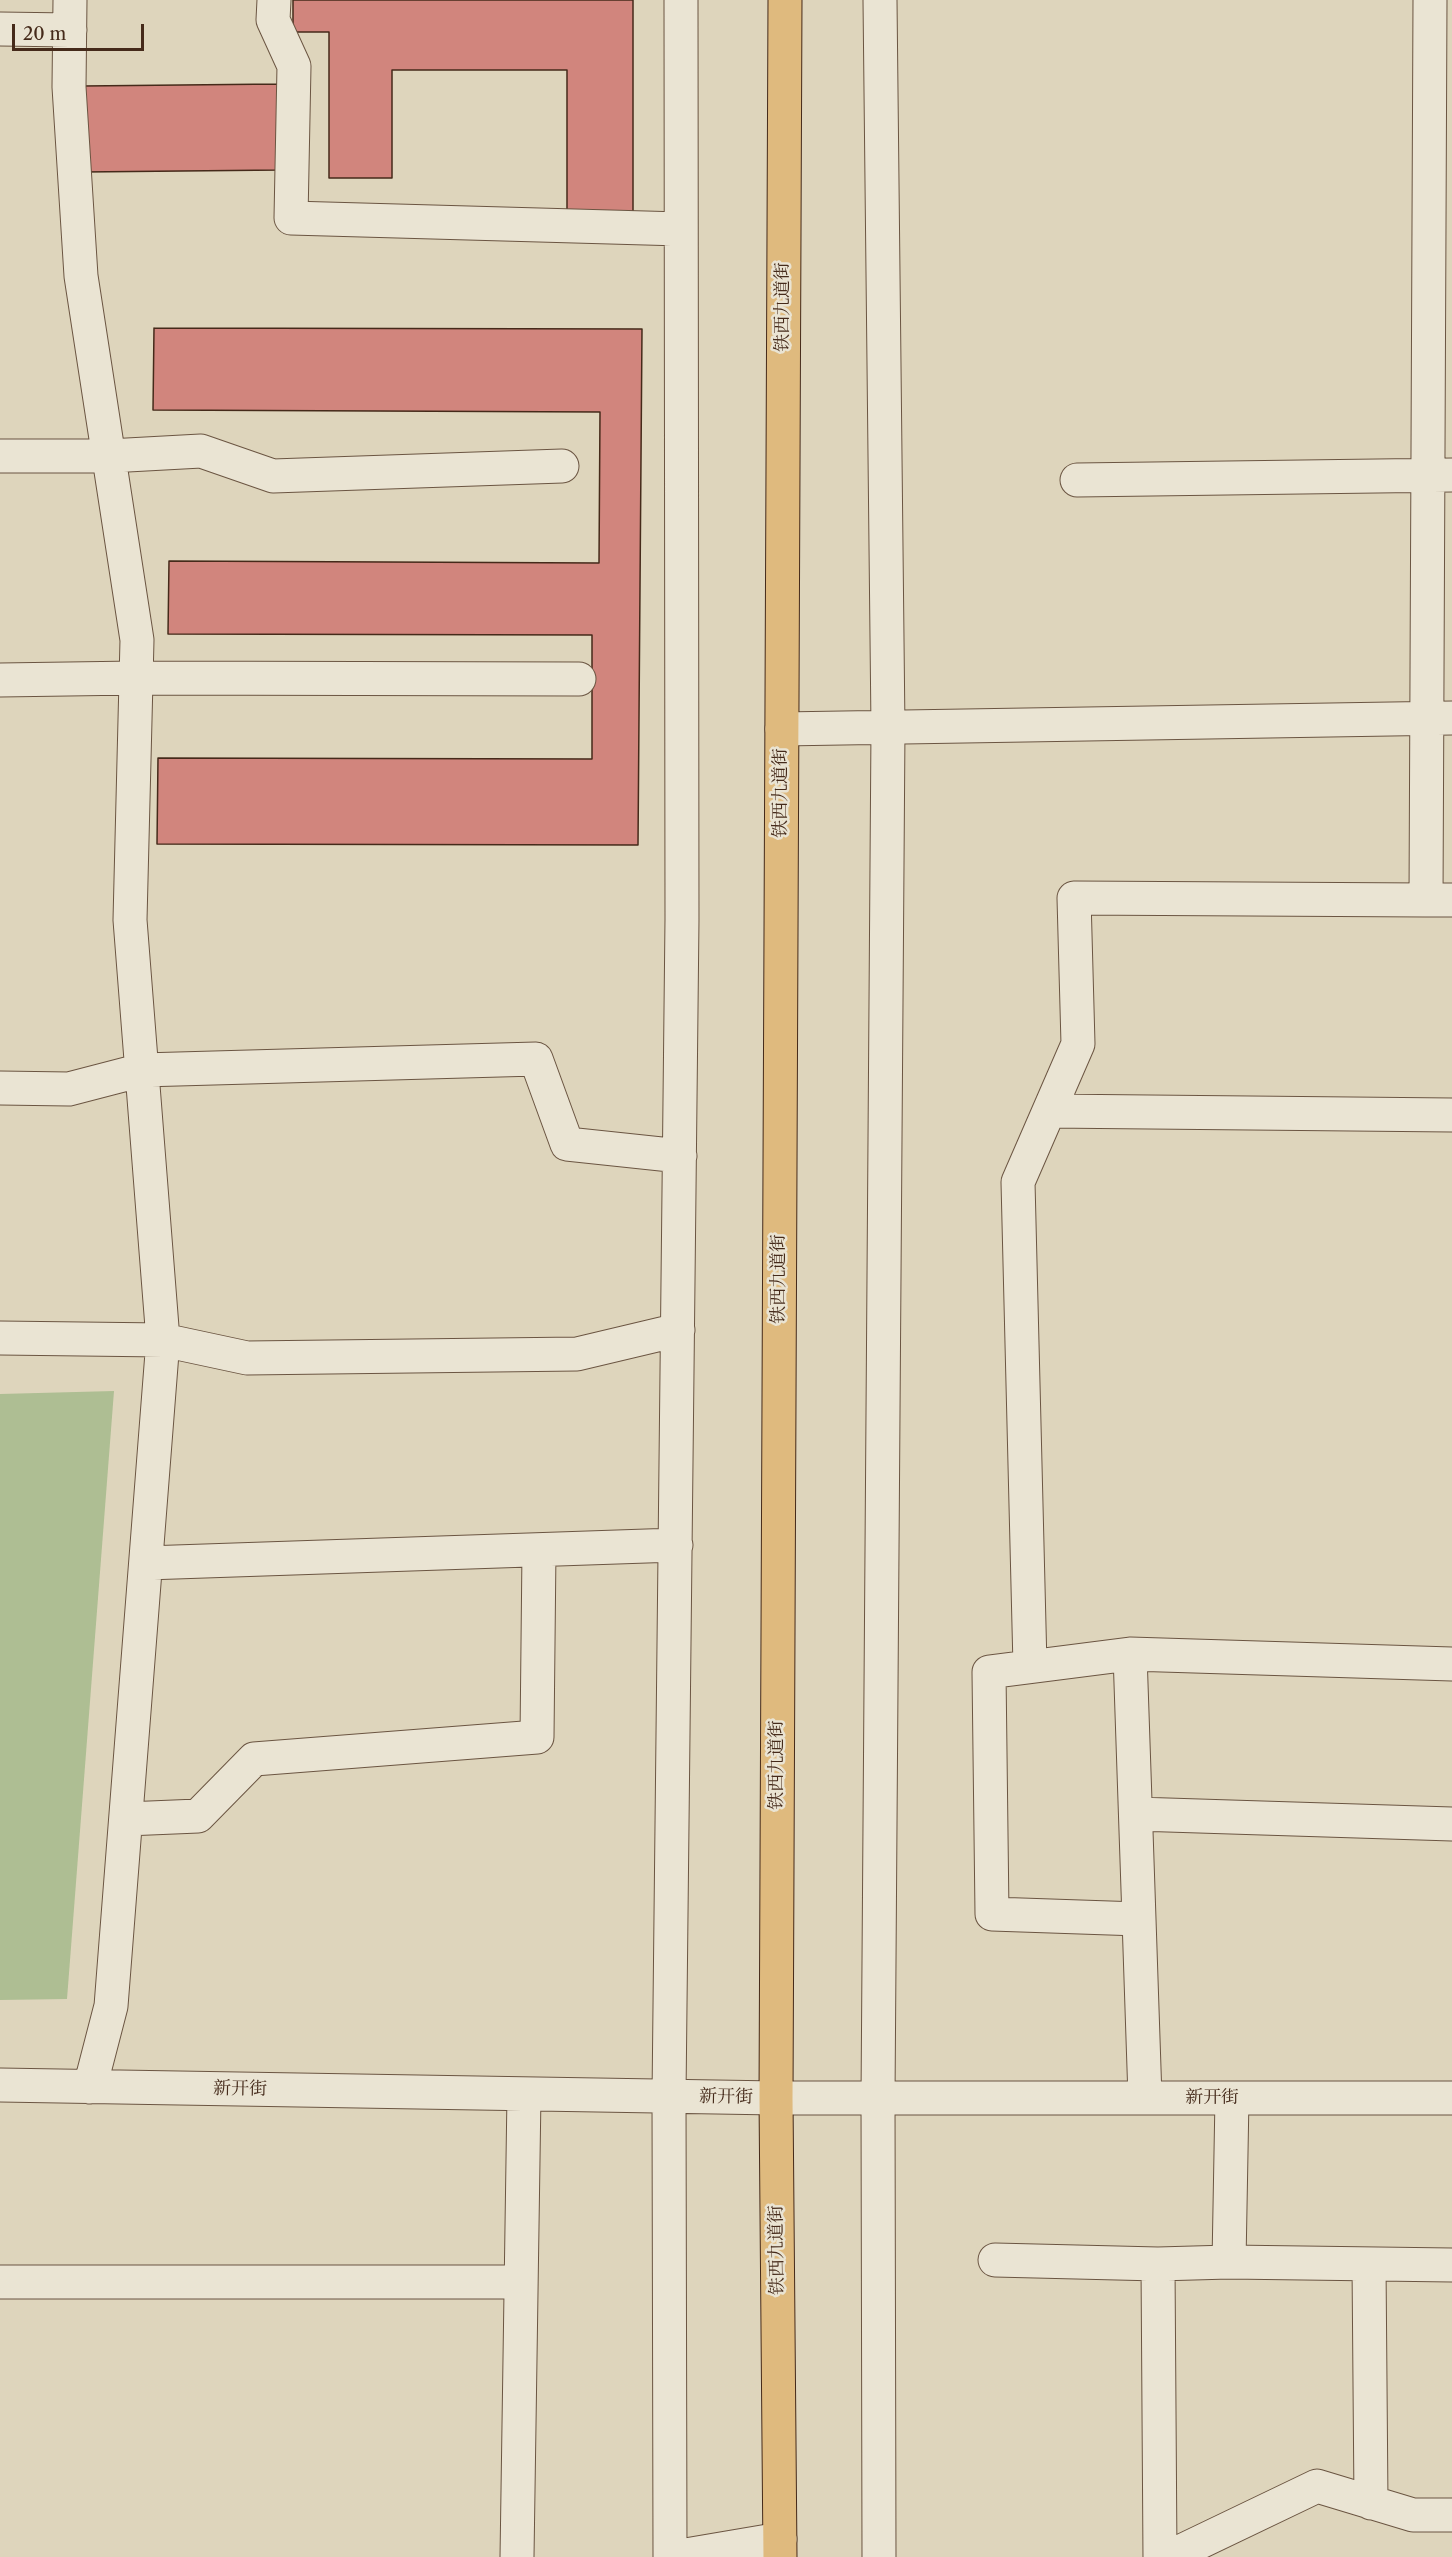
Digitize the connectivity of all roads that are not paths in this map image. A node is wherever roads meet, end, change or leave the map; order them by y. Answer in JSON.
{"nodes":[{"id":1,"x":274,"y":0,"type":"edge"},
{"id":2,"x":681,"y":0,"type":"edge"},
{"id":3,"x":785,"y":0,"type":"edge"},
{"id":4,"x":880,"y":0,"type":"edge"},
{"id":5,"x":1430,"y":0,"type":"edge"},
{"id":6,"x":70,"y":15,"type":"edge"},
{"id":7,"x":0,"y":29,"type":"edge"},
{"id":8,"x":1441,"y":42,"type":"edge"},
{"id":9,"x":681,"y":229,"type":"junction"},
{"id":10,"x":1440,"y":233,"type":"edge"},
{"id":11,"x":0,"y":456,"type":"edge"},
{"id":12,"x":109,"y":456,"type":"junction"},
{"id":13,"x":562,"y":466,"type":"dead end"},
{"id":14,"x":1440,"y":475,"type":"edge"},
{"id":15,"x":1077,"y":480,"type":"dead end"},
{"id":16,"x":136,"y":678,"type":"junction"},
{"id":17,"x":579,"y":679,"type":"dead end"},
{"id":18,"x":0,"y":680,"type":"edge"},
{"id":19,"x":1439,"y":718,"type":"edge"},
{"id":20,"x":888,"y":728,"type":"junction"},
{"id":21,"x":782,"y":729,"type":"junction"},
{"id":22,"x":1439,"y":900,"type":"edge"},
{"id":23,"x":142,"y":1070,"type":"junction"},
{"id":24,"x":0,"y":1088,"type":"edge"},
{"id":25,"x":1049,"y":1111,"type":"junction"},
{"id":26,"x":1452,"y":1115,"type":"edge"},
{"id":27,"x":680,"y":1156,"type":"junction"},
{"id":28,"x":678,"y":1330,"type":"junction"},
{"id":29,"x":0,"y":1338,"type":"edge"},
{"id":30,"x":164,"y":1340,"type":"junction"},
{"id":31,"x":676,"y":1545,"type":"junction"},
{"id":32,"x":539,"y":1550,"type":"junction"},
{"id":33,"x":146,"y":1563,"type":"junction"},
{"id":34,"x":1130,"y":1654,"type":"junction"},
{"id":35,"x":1452,"y":1664,"type":"edge"},
{"id":36,"x":1030,"y":1666,"type":"junction"},
{"id":37,"x":1136,"y":1814,"type":"junction"},
{"id":38,"x":126,"y":1818,"type":"junction"},
{"id":39,"x":1452,"y":1824,"type":"edge"},
{"id":40,"x":1140,"y":1919,"type":"junction"},
{"id":41,"x":0,"y":2085,"type":"edge"},
{"id":42,"x":90,"y":2087,"type":"junction"},
{"id":43,"x":524,"y":2094,"type":"junction"},
{"id":44,"x":669,"y":2096,"type":"junction"},
{"id":45,"x":776,"y":2098,"type":"junction"},
{"id":46,"x":878,"y":2098,"type":"junction"},
{"id":47,"x":1145,"y":2098,"type":"junction"},
{"id":48,"x":1232,"y":2098,"type":"junction"},
{"id":49,"x":1452,"y":2098,"type":"edge"},
{"id":50,"x":995,"y":2260,"type":"dead end"},
{"id":51,"x":1229,"y":2262,"type":"junction"},
{"id":52,"x":1158,"y":2264,"type":"junction"},
{"id":53,"x":1369,"y":2264,"type":"junction"},
{"id":54,"x":1452,"y":2265,"type":"edge"},
{"id":55,"x":0,"y":2282,"type":"edge"},
{"id":56,"x":521,"y":2282,"type":"junction"},
{"id":57,"x":1371,"y":2503,"type":"junction"},
{"id":58,"x":1452,"y":2515,"type":"edge"},
{"id":59,"x":780,"y":2548,"type":"edge"},
{"id":60,"x":517,"y":2557,"type":"edge"},
{"id":61,"x":672,"y":2557,"type":"edge"},
{"id":62,"x":879,"y":2557,"type":"edge"},
{"id":63,"x":1160,"y":2557,"type":"edge"},
{"id":64,"x":1168,"y":2557,"type":"edge"}],
"edges":[{"from":1,"to":9,"type":"street"},
{"from":2,"to":9,"type":"street"},
{"from":3,"to":21,"type":"main road","name":"铁西九道街"},
{"from":4,"to":20,"type":"street"},
{"from":5,"to":8,"type":"street"},
{"from":6,"to":7,"type":"street"},
{"from":6,"to":12,"type":"street"},
{"from":8,"to":10,"type":"street"},
{"from":9,"to":27,"type":"street"},
{"from":10,"to":14,"type":"street"},
{"from":11,"to":12,"type":"street"},
{"from":12,"to":13,"type":"street"},
{"from":12,"to":16,"type":"street"},
{"from":14,"to":15,"type":"street"},
{"from":14,"to":19,"type":"street"},
{"from":16,"to":17,"type":"street"},
{"from":16,"to":18,"type":"street"},
{"from":16,"to":23,"type":"street"},
{"from":19,"to":20,"type":"street"},
{"from":19,"to":22,"type":"street"},
{"from":20,"to":21,"type":"street"},
{"from":20,"to":46,"type":"street"},
{"from":21,"to":45,"type":"main road","name":"铁西九道街"},
{"from":22,"to":25,"type":"street"},
{"from":23,"to":24,"type":"street"},
{"from":23,"to":27,"type":"street"},
{"from":23,"to":30,"type":"street"},
{"from":25,"to":26,"type":"street"},
{"from":25,"to":36,"type":"street"},
{"from":27,"to":28,"type":"street"},
{"from":28,"to":30,"type":"street"},
{"from":28,"to":31,"type":"street"},
{"from":29,"to":30,"type":"street"},
{"from":30,"to":33,"type":"street"},
{"from":31,"to":32,"type":"street"},
{"from":31,"to":44,"type":"street"},
{"from":32,"to":33,"type":"street"},
{"from":32,"to":38,"type":"street"},
{"from":33,"to":38,"type":"street"},
{"from":34,"to":35,"type":"street"},
{"from":34,"to":36,"type":"street"},
{"from":34,"to":37,"type":"street"},
{"from":36,"to":40,"type":"street"},
{"from":37,"to":39,"type":"street"},
{"from":37,"to":40,"type":"street"},
{"from":38,"to":42,"type":"street"},
{"from":40,"to":47,"type":"street"},
{"from":41,"to":42,"type":"street","name":"新开街"},
{"from":42,"to":43,"type":"street","name":"新开街"},
{"from":43,"to":44,"type":"street","name":"新开街"},
{"from":43,"to":56,"type":"street"},
{"from":44,"to":45,"type":"street","name":"新开街"},
{"from":44,"to":61,"type":"street"},
{"from":45,"to":46,"type":"street","name":"新开街"},
{"from":45,"to":59,"type":"main road","name":"铁西九道街"},
{"from":46,"to":47,"type":"street","name":"新开街"},
{"from":46,"to":62,"type":"street"},
{"from":47,"to":48,"type":"street","name":"新开街"},
{"from":48,"to":49,"type":"street","name":"新开街"},
{"from":48,"to":51,"type":"street"},
{"from":50,"to":52,"type":"street"},
{"from":51,"to":52,"type":"street"},
{"from":51,"to":53,"type":"street"},
{"from":52,"to":63,"type":"street"},
{"from":53,"to":54,"type":"street"},
{"from":53,"to":57,"type":"street"},
{"from":55,"to":56,"type":"street"},
{"from":56,"to":60,"type":"street"},
{"from":57,"to":58,"type":"street"},
{"from":57,"to":64,"type":"street"},
{"from":59,"to":61,"type":"street"}]}
